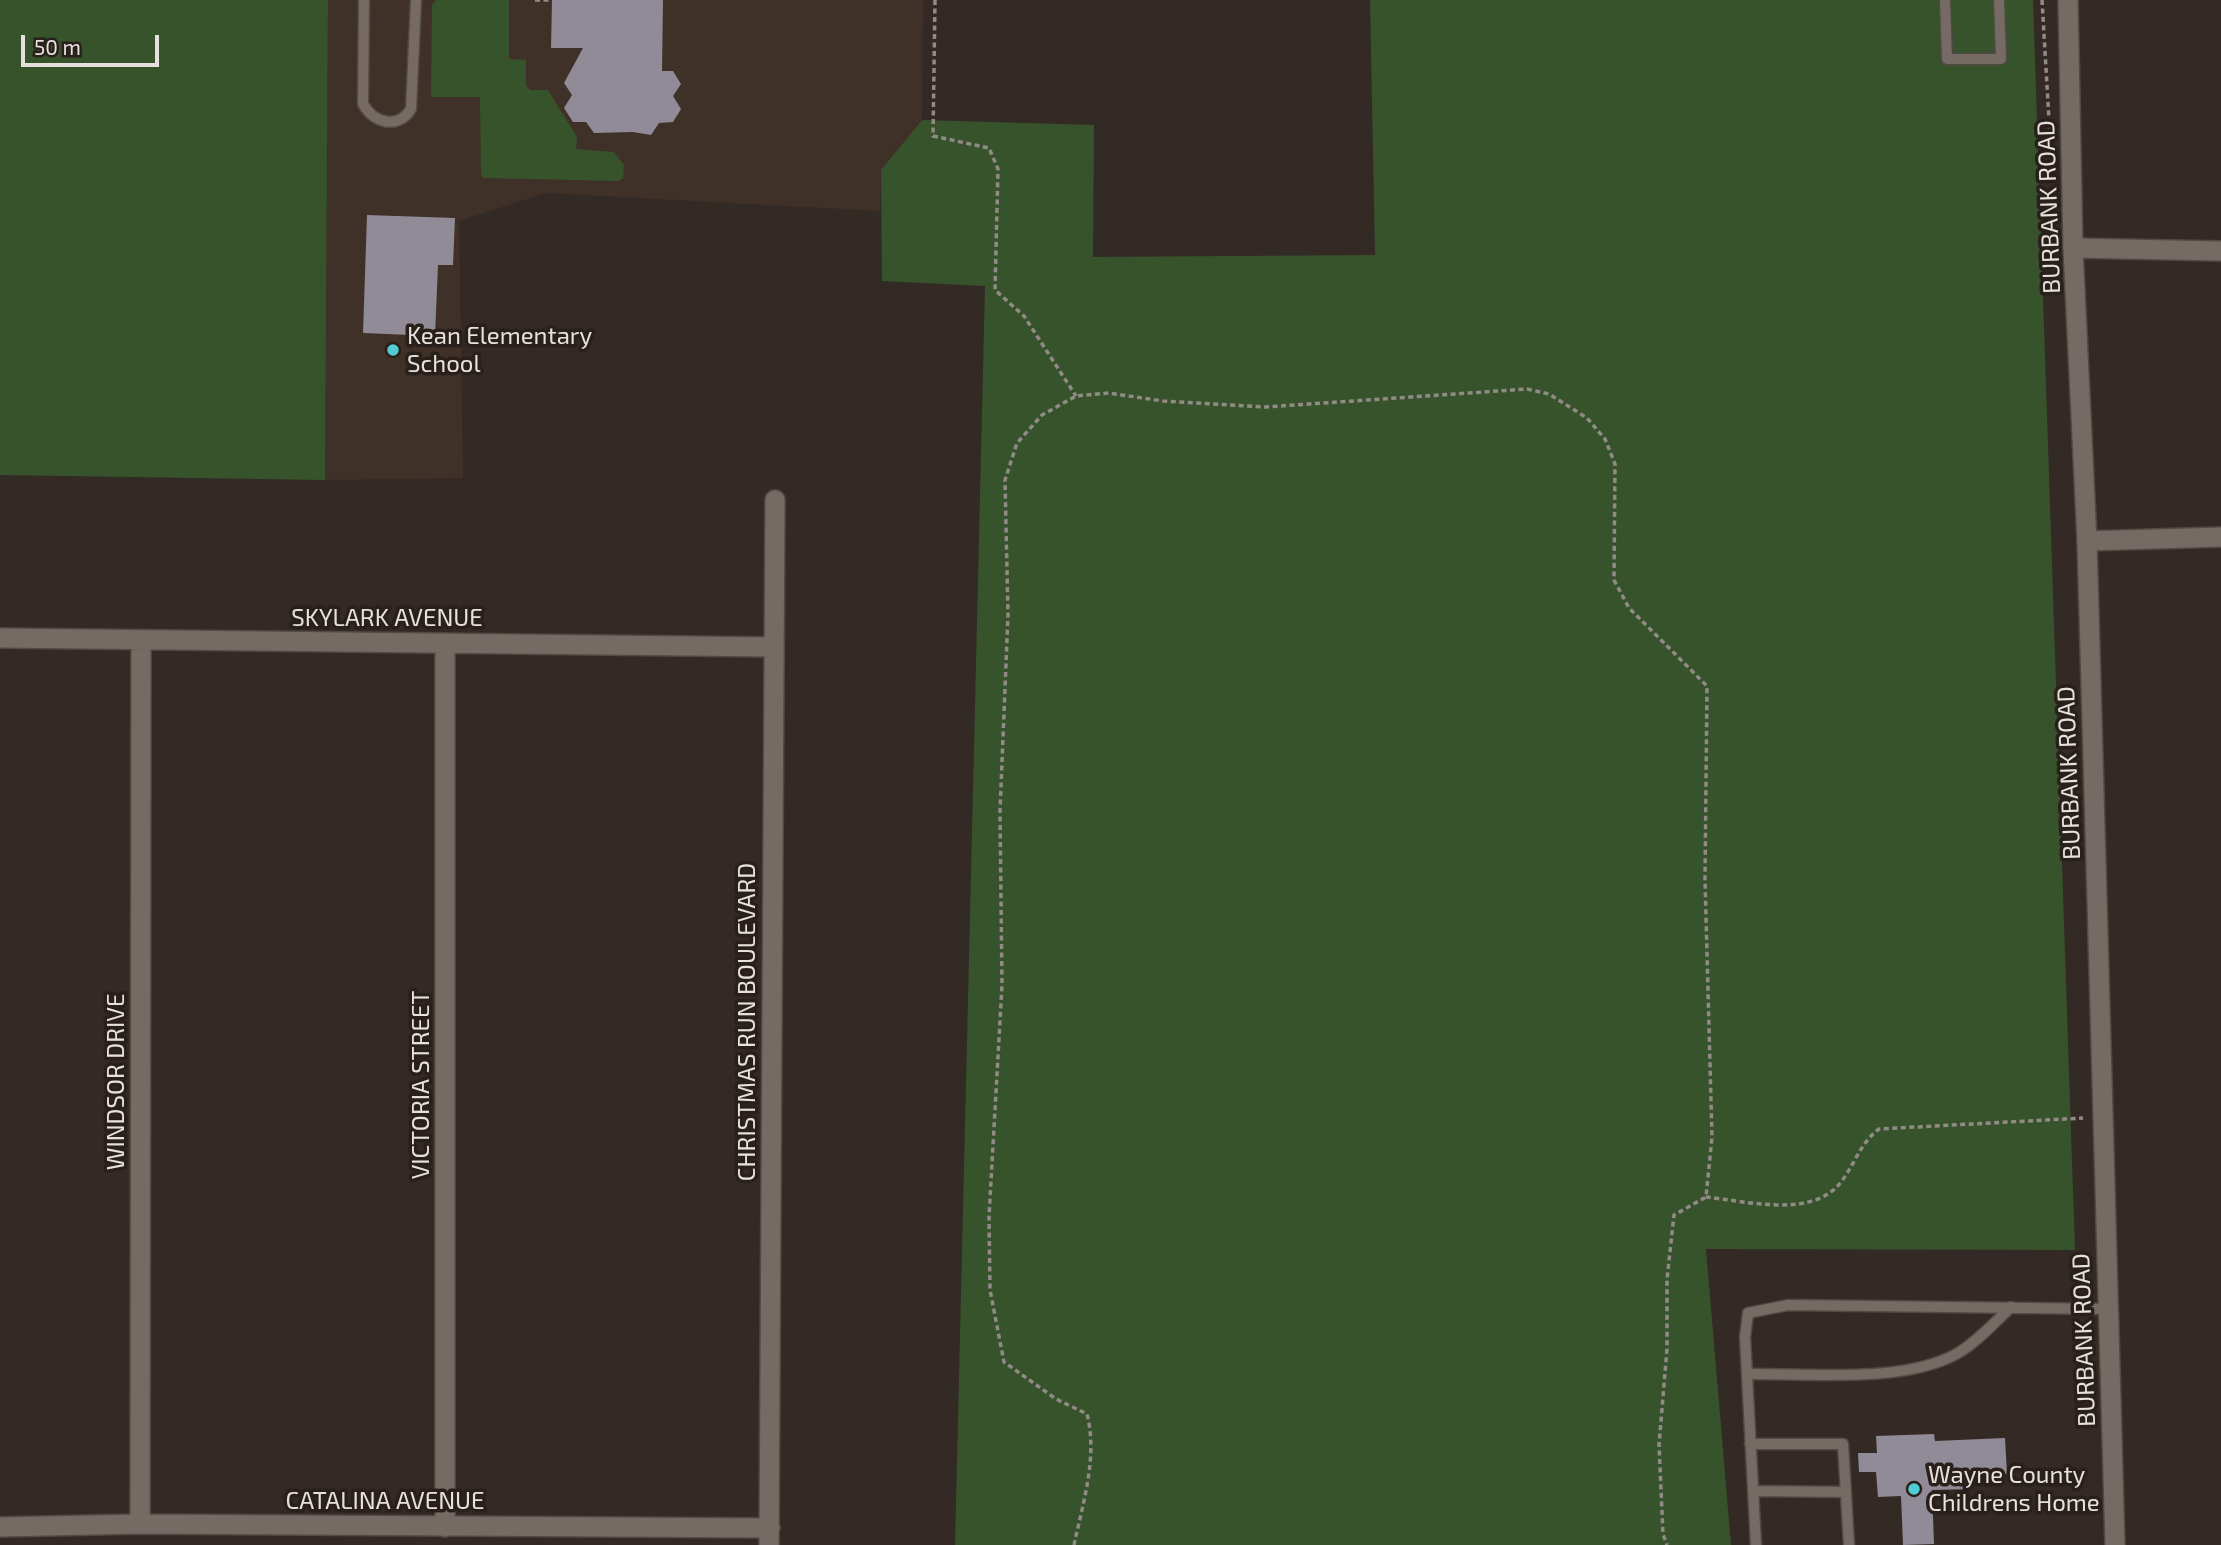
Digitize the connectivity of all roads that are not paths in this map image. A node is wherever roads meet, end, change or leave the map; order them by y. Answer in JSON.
{"nodes":[{"id":1,"x":364,"y":0,"type":"edge"},
{"id":2,"x":416,"y":0,"type":"edge"},
{"id":3,"x":1945,"y":0,"type":"edge"},
{"id":4,"x":1999,"y":0,"type":"edge"},
{"id":5,"x":2068,"y":0,"type":"edge"},
{"id":6,"x":2073,"y":248,"type":"junction"},
{"id":7,"x":2221,"y":251,"type":"edge"},
{"id":8,"x":775,"y":500,"type":"dead end"},
{"id":9,"x":2221,"y":537,"type":"edge"},
{"id":10,"x":2087,"y":541,"type":"junction"},
{"id":11,"x":0,"y":638,"type":"edge"},
{"id":12,"x":141,"y":641,"type":"junction"},
{"id":13,"x":445,"y":643,"type":"junction"},
{"id":14,"x":773,"y":647,"type":"junction"},
{"id":15,"x":2011,"y":1307,"type":"junction"},
{"id":16,"x":2108,"y":1308,"type":"junction"},
{"id":17,"x":1747,"y":1374,"type":"junction"},
{"id":18,"x":1750,"y":1444,"type":"junction"},
{"id":19,"x":1753,"y":1491,"type":"junction"},
{"id":20,"x":1846,"y":1492,"type":"junction"},
{"id":21,"x":140,"y":1524,"type":"junction"},
{"id":22,"x":0,"y":1527,"type":"edge"},
{"id":23,"x":445,"y":1527,"type":"junction"},
{"id":24,"x":770,"y":1537,"type":"edge"},
{"id":25,"x":1756,"y":1545,"type":"edge"},
{"id":26,"x":1849,"y":1545,"type":"edge"},
{"id":27,"x":2115,"y":1545,"type":"edge"}],
"edges":[{"from":1,"to":2,"type":"lane"},
{"from":3,"to":4,"type":"lane"},
{"from":5,"to":6,"type":"street","name":"BURBANK ROAD"},
{"from":6,"to":7,"type":"street"},
{"from":6,"to":10,"type":"street","name":"BURBANK ROAD"},
{"from":8,"to":14,"type":"street","name":"CHRISTMAS RUN BOULEVARD"},
{"from":9,"to":10,"type":"street"},
{"from":10,"to":16,"type":"street","name":"BURBANK ROAD"},
{"from":11,"to":12,"type":"street","name":"SKYLARK AVENUE"},
{"from":12,"to":13,"type":"street","name":"SKYLARK AVENUE"},
{"from":12,"to":21,"type":"street","name":"WINDSOR DRIVE"},
{"from":13,"to":14,"type":"street","name":"SKYLARK AVENUE"},
{"from":13,"to":23,"type":"street","name":"VICTORIA STREET"},
{"from":14,"to":24,"type":"street","name":"CHRISTMAS RUN BOULEVARD"},
{"from":15,"to":16,"type":"lane"},
{"from":15,"to":17,"type":"lane"},
{"from":15,"to":17,"type":"lane"},
{"from":16,"to":27,"type":"street","name":"BURBANK ROAD"},
{"from":17,"to":18,"type":"lane"},
{"from":18,"to":19,"type":"lane"},
{"from":18,"to":20,"type":"lane"},
{"from":19,"to":20,"type":"lane"},
{"from":19,"to":25,"type":"lane"},
{"from":20,"to":26,"type":"lane"},
{"from":21,"to":22,"type":"street","name":"CATALINA AVENUE"},
{"from":21,"to":23,"type":"street","name":"CATALINA AVENUE"},
{"from":23,"to":24,"type":"street","name":"CATALINA AVENUE"}]}
